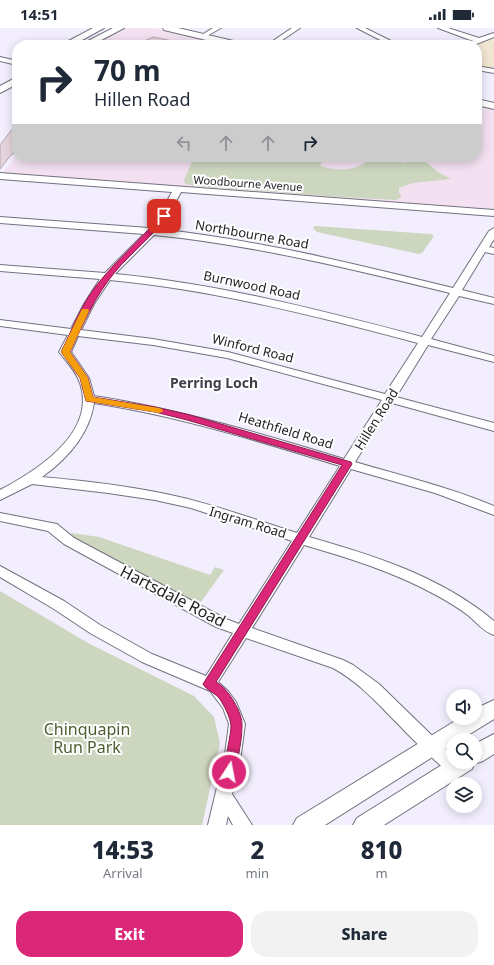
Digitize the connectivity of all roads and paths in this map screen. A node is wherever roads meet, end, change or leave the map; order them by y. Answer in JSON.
{"nodes":[{"id":1,"x":100,"y":28,"type":"edge"},
{"id":2,"x":120,"y":28,"type":"edge"},
{"id":3,"x":167,"y":28,"type":"edge"},
{"id":4,"x":218,"y":28,"type":"edge"},
{"id":5,"x":297,"y":28,"type":"edge"},
{"id":6,"x":360,"y":28,"type":"edge"},
{"id":7,"x":441,"y":28,"type":"edge"},
{"id":8,"x":494,"y":35,"type":"edge"},
{"id":9,"x":203,"y":36,"type":"junction"},
{"id":10,"x":76,"y":40,"type":"edge"},
{"id":11,"x":96,"y":40,"type":"edge"},
{"id":12,"x":219,"y":40,"type":"edge"},
{"id":13,"x":278,"y":40,"type":"edge"},
{"id":14,"x":385,"y":40,"type":"edge"},
{"id":15,"x":477,"y":40,"type":"edge"},
{"id":16,"x":482,"y":40,"type":"edge"},
{"id":17,"x":0,"y":59,"type":"edge"},
{"id":18,"x":12,"y":62,"type":"edge"},
{"id":19,"x":482,"y":69,"type":"edge"},
{"id":20,"x":494,"y":71,"type":"edge"},
{"id":21,"x":12,"y":72,"type":"edge"},
{"id":22,"x":0,"y":78,"type":"edge"},
{"id":23,"x":12,"y":83,"type":"edge"},
{"id":24,"x":0,"y":90,"type":"edge"},
{"id":25,"x":482,"y":103,"type":"edge"},
{"id":26,"x":494,"y":106,"type":"edge"},
{"id":27,"x":0,"y":176,"type":"edge"},
{"id":28,"x":178,"y":189,"type":"junction"},
{"id":29,"x":494,"y":213,"type":"edge"},
{"id":30,"x":0,"y":220,"type":"edge"},
{"id":31,"x":494,"y":231,"type":"edge"},
{"id":32,"x":151,"y":232,"type":"junction"},
{"id":33,"x":488,"y":250,"type":"edge"},
{"id":34,"x":0,"y":268,"type":"edge"},
{"id":35,"x":107,"y":277,"type":"junction"},
{"id":36,"x":456,"y":292,"type":"junction"},
{"id":37,"x":494,"y":301,"type":"edge"},
{"id":38,"x":0,"y":323,"type":"edge"},
{"id":39,"x":74,"y":333,"type":"junction"},
{"id":40,"x":425,"y":342,"type":"junction"},
{"id":41,"x":494,"y":359,"type":"edge"},
{"id":42,"x":389,"y":398,"type":"junction"},
{"id":43,"x":89,"y":399,"type":"junction"},
{"id":44,"x":494,"y":427,"type":"edge"},
{"id":45,"x":347,"y":464,"type":"junction"},
{"id":46,"x":29,"y":480,"type":"junction"},
{"id":47,"x":0,"y":496,"type":"edge"},
{"id":48,"x":494,"y":511,"type":"edge"},
{"id":49,"x":0,"y":516,"type":"edge"},
{"id":50,"x":299,"y":538,"type":"junction"},
{"id":51,"x":0,"y":571,"type":"edge"},
{"id":52,"x":243,"y":629,"type":"junction"},
{"id":53,"x":494,"y":629,"type":"edge"},
{"id":54,"x":209,"y":684,"type":"junction"},
{"id":55,"x":494,"y":708,"type":"edge"},
{"id":56,"x":494,"y":743,"type":"edge"},
{"id":57,"x":431,"y":748,"type":"junction"},
{"id":58,"x":482,"y":751,"type":"edge"},
{"id":59,"x":446,"y":757,"type":"edge"},
{"id":60,"x":453,"y":769,"type":"edge"},
{"id":61,"x":224,"y":796,"type":"junction"},
{"id":62,"x":217,"y":825,"type":"edge"},
{"id":63,"x":243,"y":825,"type":"edge"},
{"id":64,"x":305,"y":825,"type":"edge"},
{"id":65,"x":366,"y":825,"type":"edge"}],
"edges":[{"from":1,"to":10,"type":"main road"},
{"from":2,"to":11,"type":"main road"},
{"from":3,"to":9,"type":"main road"},
{"from":4,"to":9,"type":"street"},
{"from":5,"to":13,"type":"street"},
{"from":6,"to":14,"type":"street"},
{"from":7,"to":15,"type":"street"},
{"from":8,"to":16,"type":"street"},
{"from":9,"to":12,"type":"main road"},
{"from":17,"to":18,"type":"street"},
{"from":19,"to":20,"type":"street"},
{"from":21,"to":22,"type":"main road"},
{"from":23,"to":24,"type":"main road"},
{"from":25,"to":26,"type":"main road"},
{"from":27,"to":28,"type":"street","name":"Woodbourne Avenue"},
{"from":28,"to":29,"type":"street","name":"Woodbourne Avenue"},
{"from":28,"to":32,"type":"street"},
{"from":30,"to":32,"type":"street","name":"Northbourne Road"},
{"from":31,"to":33,"type":"street","name":"Hillen Road"},
{"from":32,"to":35,"type":"street"},
{"from":32,"to":36,"type":"street","name":"Northbourne Road"},
{"from":33,"to":36,"type":"street","name":"Hillen Road"},
{"from":34,"to":35,"type":"street","name":"Burnwood Road"},
{"from":35,"to":39,"type":"street"},
{"from":35,"to":40,"type":"street","name":"Burnwood Road"},
{"from":36,"to":37,"type":"street","name":"Northbourne Road"},
{"from":36,"to":40,"type":"street","name":"Hillen Road"},
{"from":38,"to":39,"type":"street","name":"Winford Road"},
{"from":39,"to":42,"type":"street","name":"Winford Road"},
{"from":39,"to":43,"type":"street"},
{"from":40,"to":41,"type":"street","name":"Burnwood Road"},
{"from":40,"to":42,"type":"street","name":"Hillen Road"},
{"from":42,"to":44,"type":"street","name":"Winford Road"},
{"from":42,"to":45,"type":"street","name":"Hillen Road"},
{"from":43,"to":45,"type":"street","name":"Heathfield Road"},
{"from":43,"to":46,"type":"street"},
{"from":45,"to":48,"type":"street","name":"Heathfield Road"},
{"from":45,"to":50,"type":"street","name":"Hillen Road"},
{"from":46,"to":47,"type":"street"},
{"from":46,"to":50,"type":"street","name":"Ingram Road"},
{"from":49,"to":52,"type":"street","name":"Hartsdale Road"},
{"from":50,"to":52,"type":"street","name":"Hillen Road"},
{"from":50,"to":53,"type":"street","name":"Ingram Road"},
{"from":51,"to":54,"type":"street"},
{"from":52,"to":54,"type":"street","name":"Hillen Road"},
{"from":52,"to":57,"type":"street","name":"Hartsdale Road"},
{"from":54,"to":61,"type":"street"},
{"from":55,"to":57,"type":"main road"},
{"from":56,"to":58,"type":"main road"},
{"from":57,"to":59,"type":"street","name":"Hartsdale Road"},
{"from":57,"to":64,"type":"main road"},
{"from":60,"to":65,"type":"main road"},
{"from":61,"to":62,"type":"street"},
{"from":61,"to":63,"type":"street"}]}
